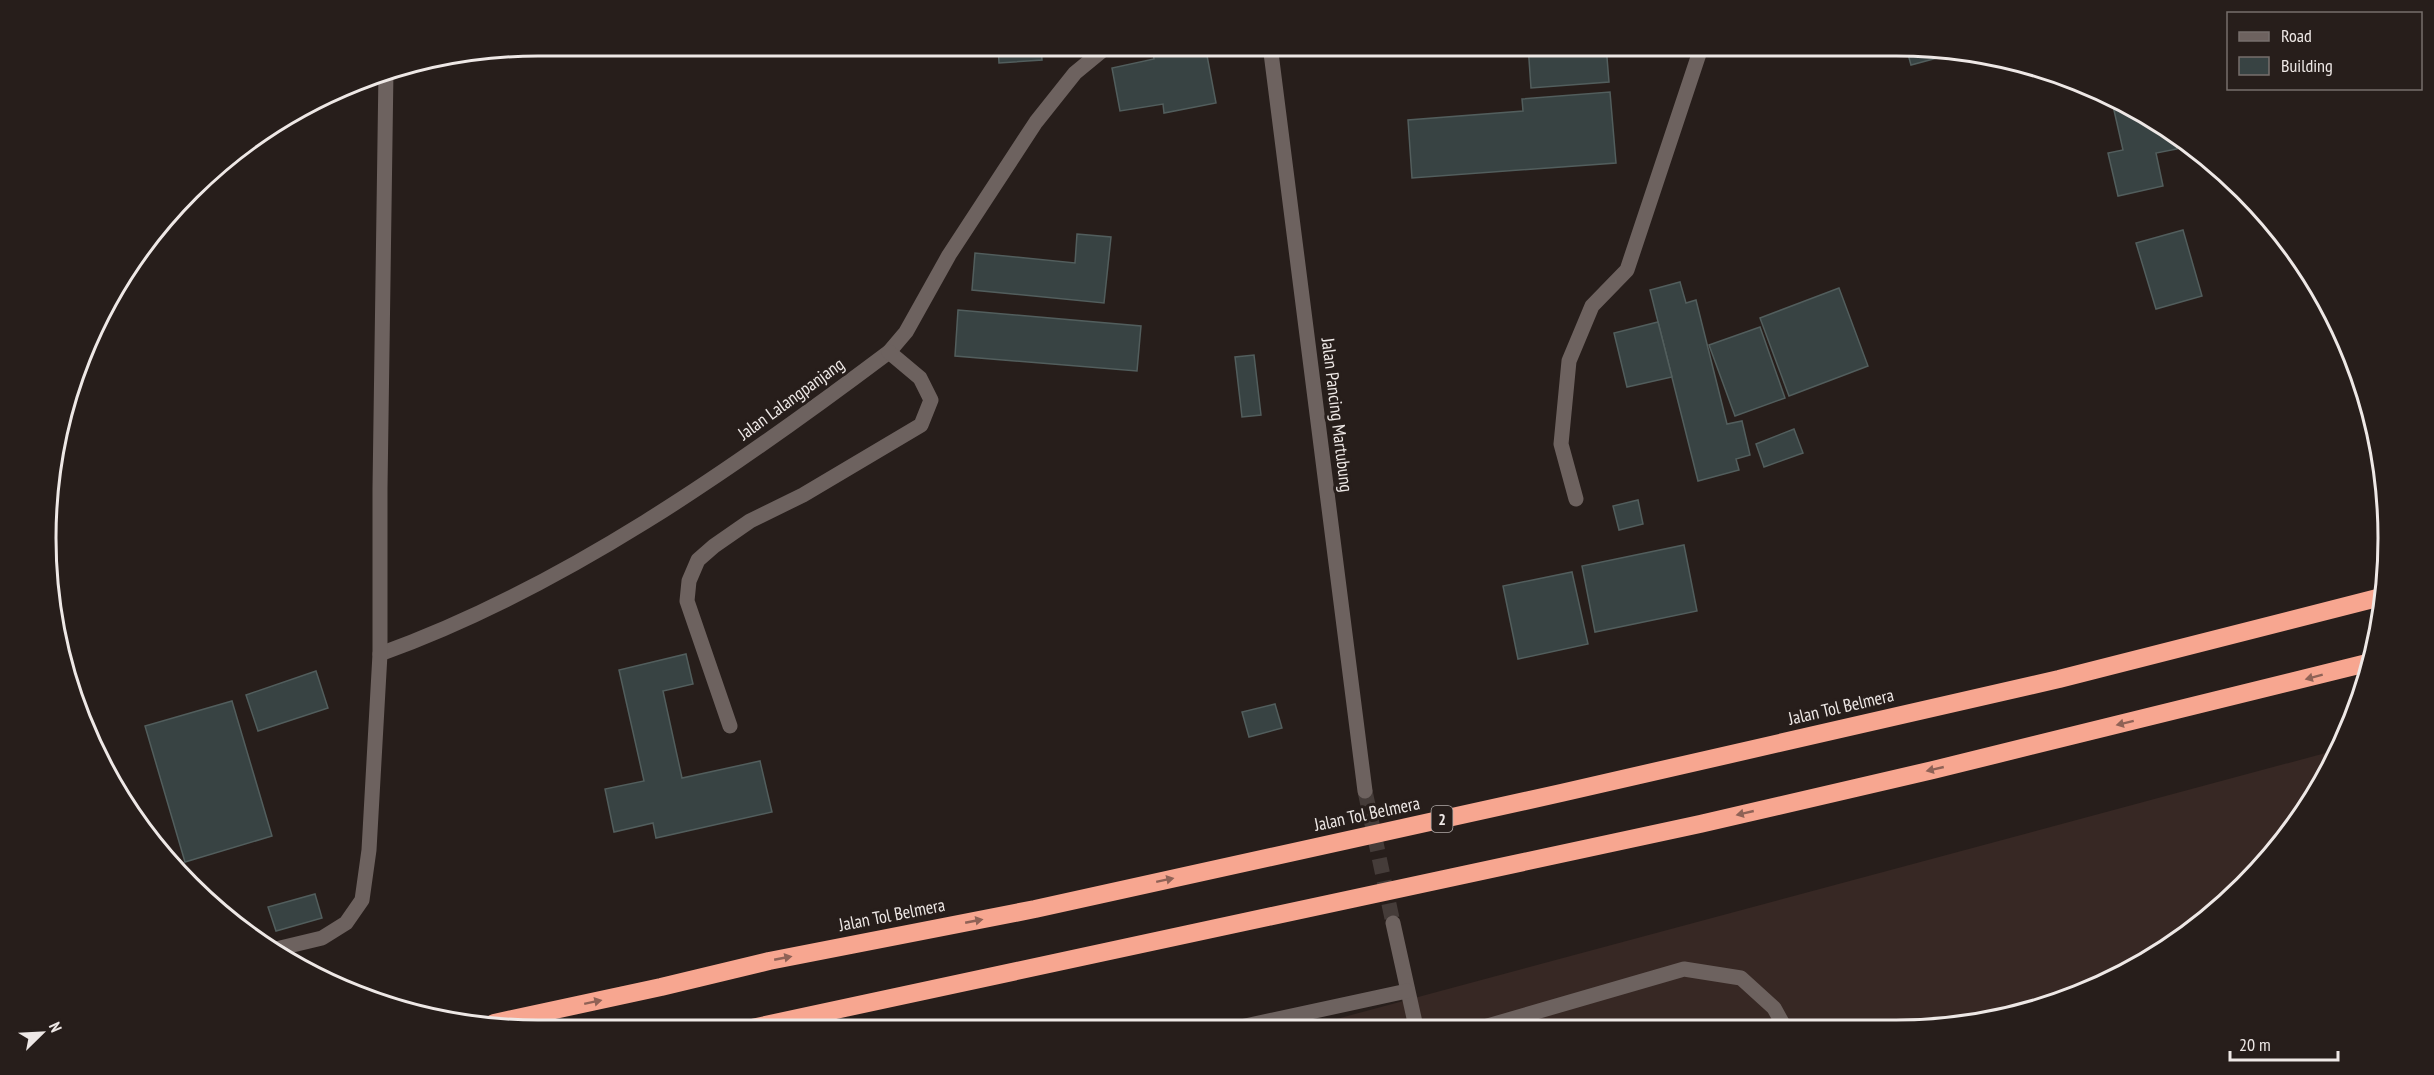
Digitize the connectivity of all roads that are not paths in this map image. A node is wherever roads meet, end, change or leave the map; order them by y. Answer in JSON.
{"nodes":[{"id":1,"x":1096,"y":56,"type":"edge"},
{"id":2,"x":1271,"y":56,"type":"edge"},
{"id":3,"x":1698,"y":56,"type":"edge"},
{"id":4,"x":386,"y":80,"type":"edge"},
{"id":5,"x":889,"y":352,"type":"junction"},
{"id":6,"x":1575,"y":499,"type":"dead end"},
{"id":7,"x":2374,"y":599,"type":"edge"},
{"id":8,"x":380,"y":654,"type":"junction"},
{"id":9,"x":2361,"y":664,"type":"edge"},
{"id":10,"x":730,"y":726,"type":"dead end"},
{"id":11,"x":1365,"y":791,"type":"tunnel mouth"},
{"id":12,"x":1393,"y":923,"type":"tunnel mouth"},
{"id":13,"x":283,"y":946,"type":"edge"},
{"id":14,"x":1407,"y":991,"type":"junction"},
{"id":15,"x":515,"y":1019,"type":"edge"},
{"id":16,"x":789,"y":1020,"type":"edge"},
{"id":17,"x":1273,"y":1020,"type":"edge"},
{"id":18,"x":1414,"y":1020,"type":"edge"},
{"id":19,"x":1508,"y":1020,"type":"edge"},
{"id":20,"x":1781,"y":1020,"type":"edge"}],
"edges":[{"from":1,"to":5,"type":"street","name":"Jalan Lalangpanjang"},
{"from":2,"to":11,"type":"street","name":"Jalan Pancing Martubung"},
{"from":3,"to":6,"type":"street"},
{"from":4,"to":8,"type":"street"},
{"from":5,"to":8,"type":"street","name":"Jalan Lalangpanjang"},
{"from":5,"to":10,"type":"street"},
{"from":15,"to":7,"type":"highway","name":"Jalan Tol Belmera","number":"2","one_way":true},
{"from":8,"to":13,"type":"street"},
{"from":9,"to":16,"type":"highway","one_way":true},
{"from":12,"to":14,"type":"street"},
{"from":14,"to":17,"type":"street"},
{"from":14,"to":18,"type":"street"},
{"from":19,"to":20,"type":"street"}]}
